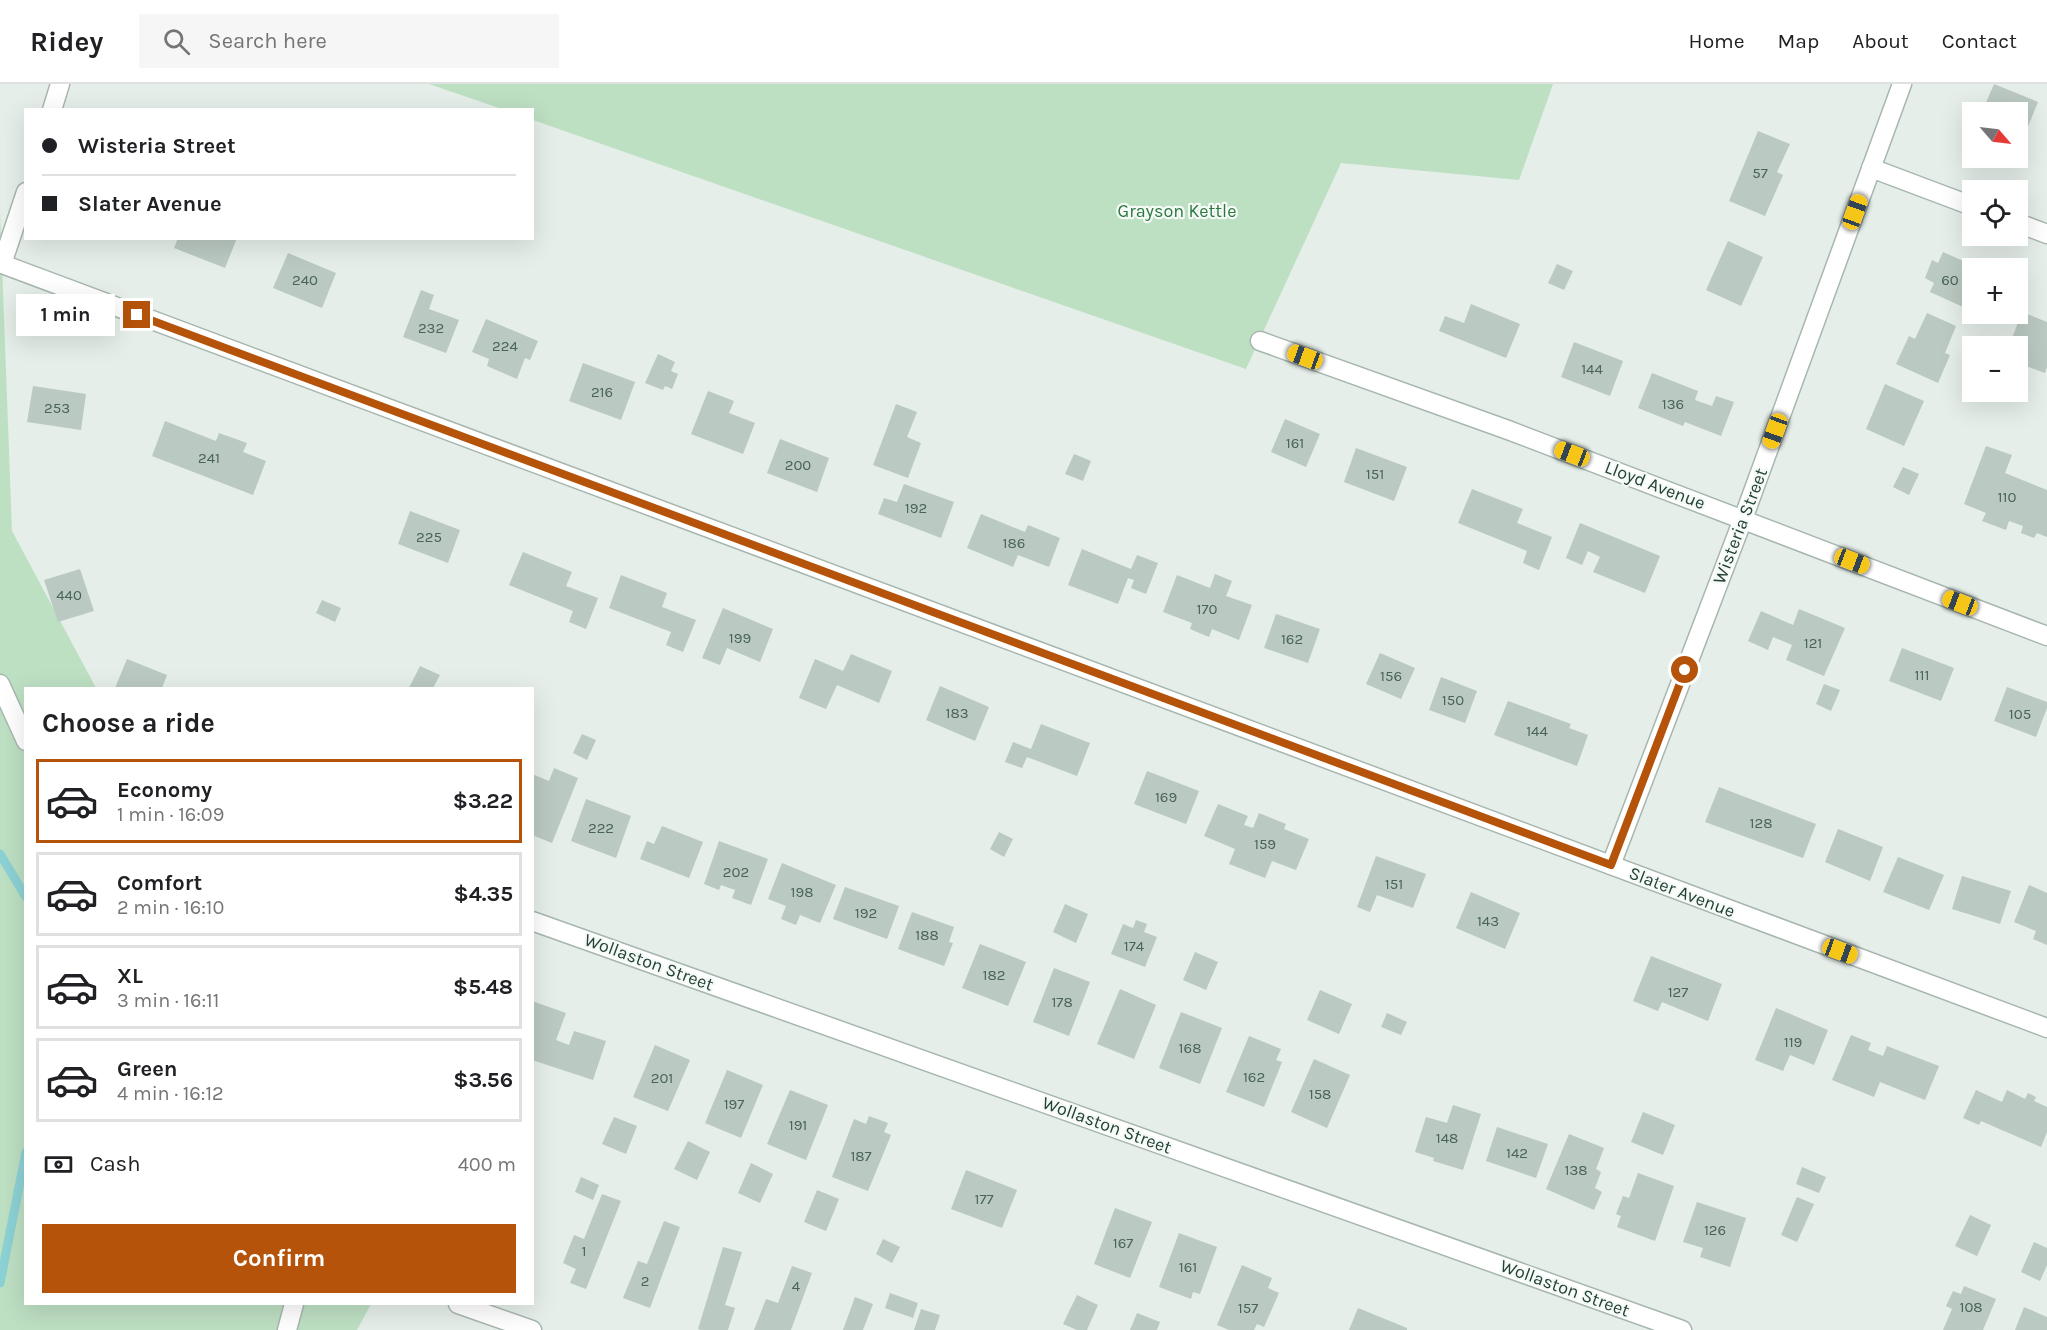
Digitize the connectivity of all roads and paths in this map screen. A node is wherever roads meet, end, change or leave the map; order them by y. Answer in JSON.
{"nodes":[{"id":1,"x":60,"y":84,"type":"edge"},
{"id":2,"x":1902,"y":84,"type":"edge"},
{"id":3,"x":53,"y":108,"type":"edge"},
{"id":4,"x":1871,"y":168,"type":"junction"},
{"id":5,"x":24,"y":198,"type":"edge"},
{"id":6,"x":1962,"y":202,"type":"edge"},
{"id":7,"x":2028,"y":227,"type":"edge"},
{"id":8,"x":2047,"y":234,"type":"edge"},
{"id":9,"x":1,"y":267,"type":"edge"},
{"id":10,"x":1260,"y":341,"type":"dead end"},
{"id":11,"x":1743,"y":519,"type":"junction"},
{"id":12,"x":2047,"y":636,"type":"edge"},
{"id":13,"x":0,"y":684,"type":"edge"},
{"id":14,"x":24,"y":737,"type":"edge"},
{"id":15,"x":1611,"y":865,"type":"junction"},
{"id":16,"x":534,"y":922,"type":"edge"},
{"id":17,"x":2047,"y":1028,"type":"edge"},
{"id":18,"x":294,"y":1305,"type":"edge"},
{"id":19,"x":461,"y":1305,"type":"edge"},
{"id":20,"x":287,"y":1330,"type":"edge"},
{"id":21,"x":532,"y":1330,"type":"edge"},
{"id":22,"x":1682,"y":1330,"type":"edge"}],
"edges":[{"from":1,"to":3,"type":"street"},
{"from":2,"to":4,"type":"street","name":"Wisteria Street"},
{"from":4,"to":6,"type":"street"},
{"from":4,"to":11,"type":"street","name":"Wisteria Street"},
{"from":5,"to":9,"type":"street"},
{"from":7,"to":8,"type":"street"},
{"from":9,"to":15,"type":"street","name":"Slater Avenue"},
{"from":10,"to":11,"type":"street","name":"Lloyd Avenue"},
{"from":11,"to":12,"type":"street","name":"Lloyd Avenue"},
{"from":11,"to":15,"type":"street","name":"Wisteria Street"},
{"from":13,"to":14,"type":"street"},
{"from":15,"to":17,"type":"street","name":"Slater Avenue"},
{"from":16,"to":22,"type":"street","name":"Wollaston Street"},
{"from":18,"to":20,"type":"street"},
{"from":19,"to":21,"type":"street"}]}
